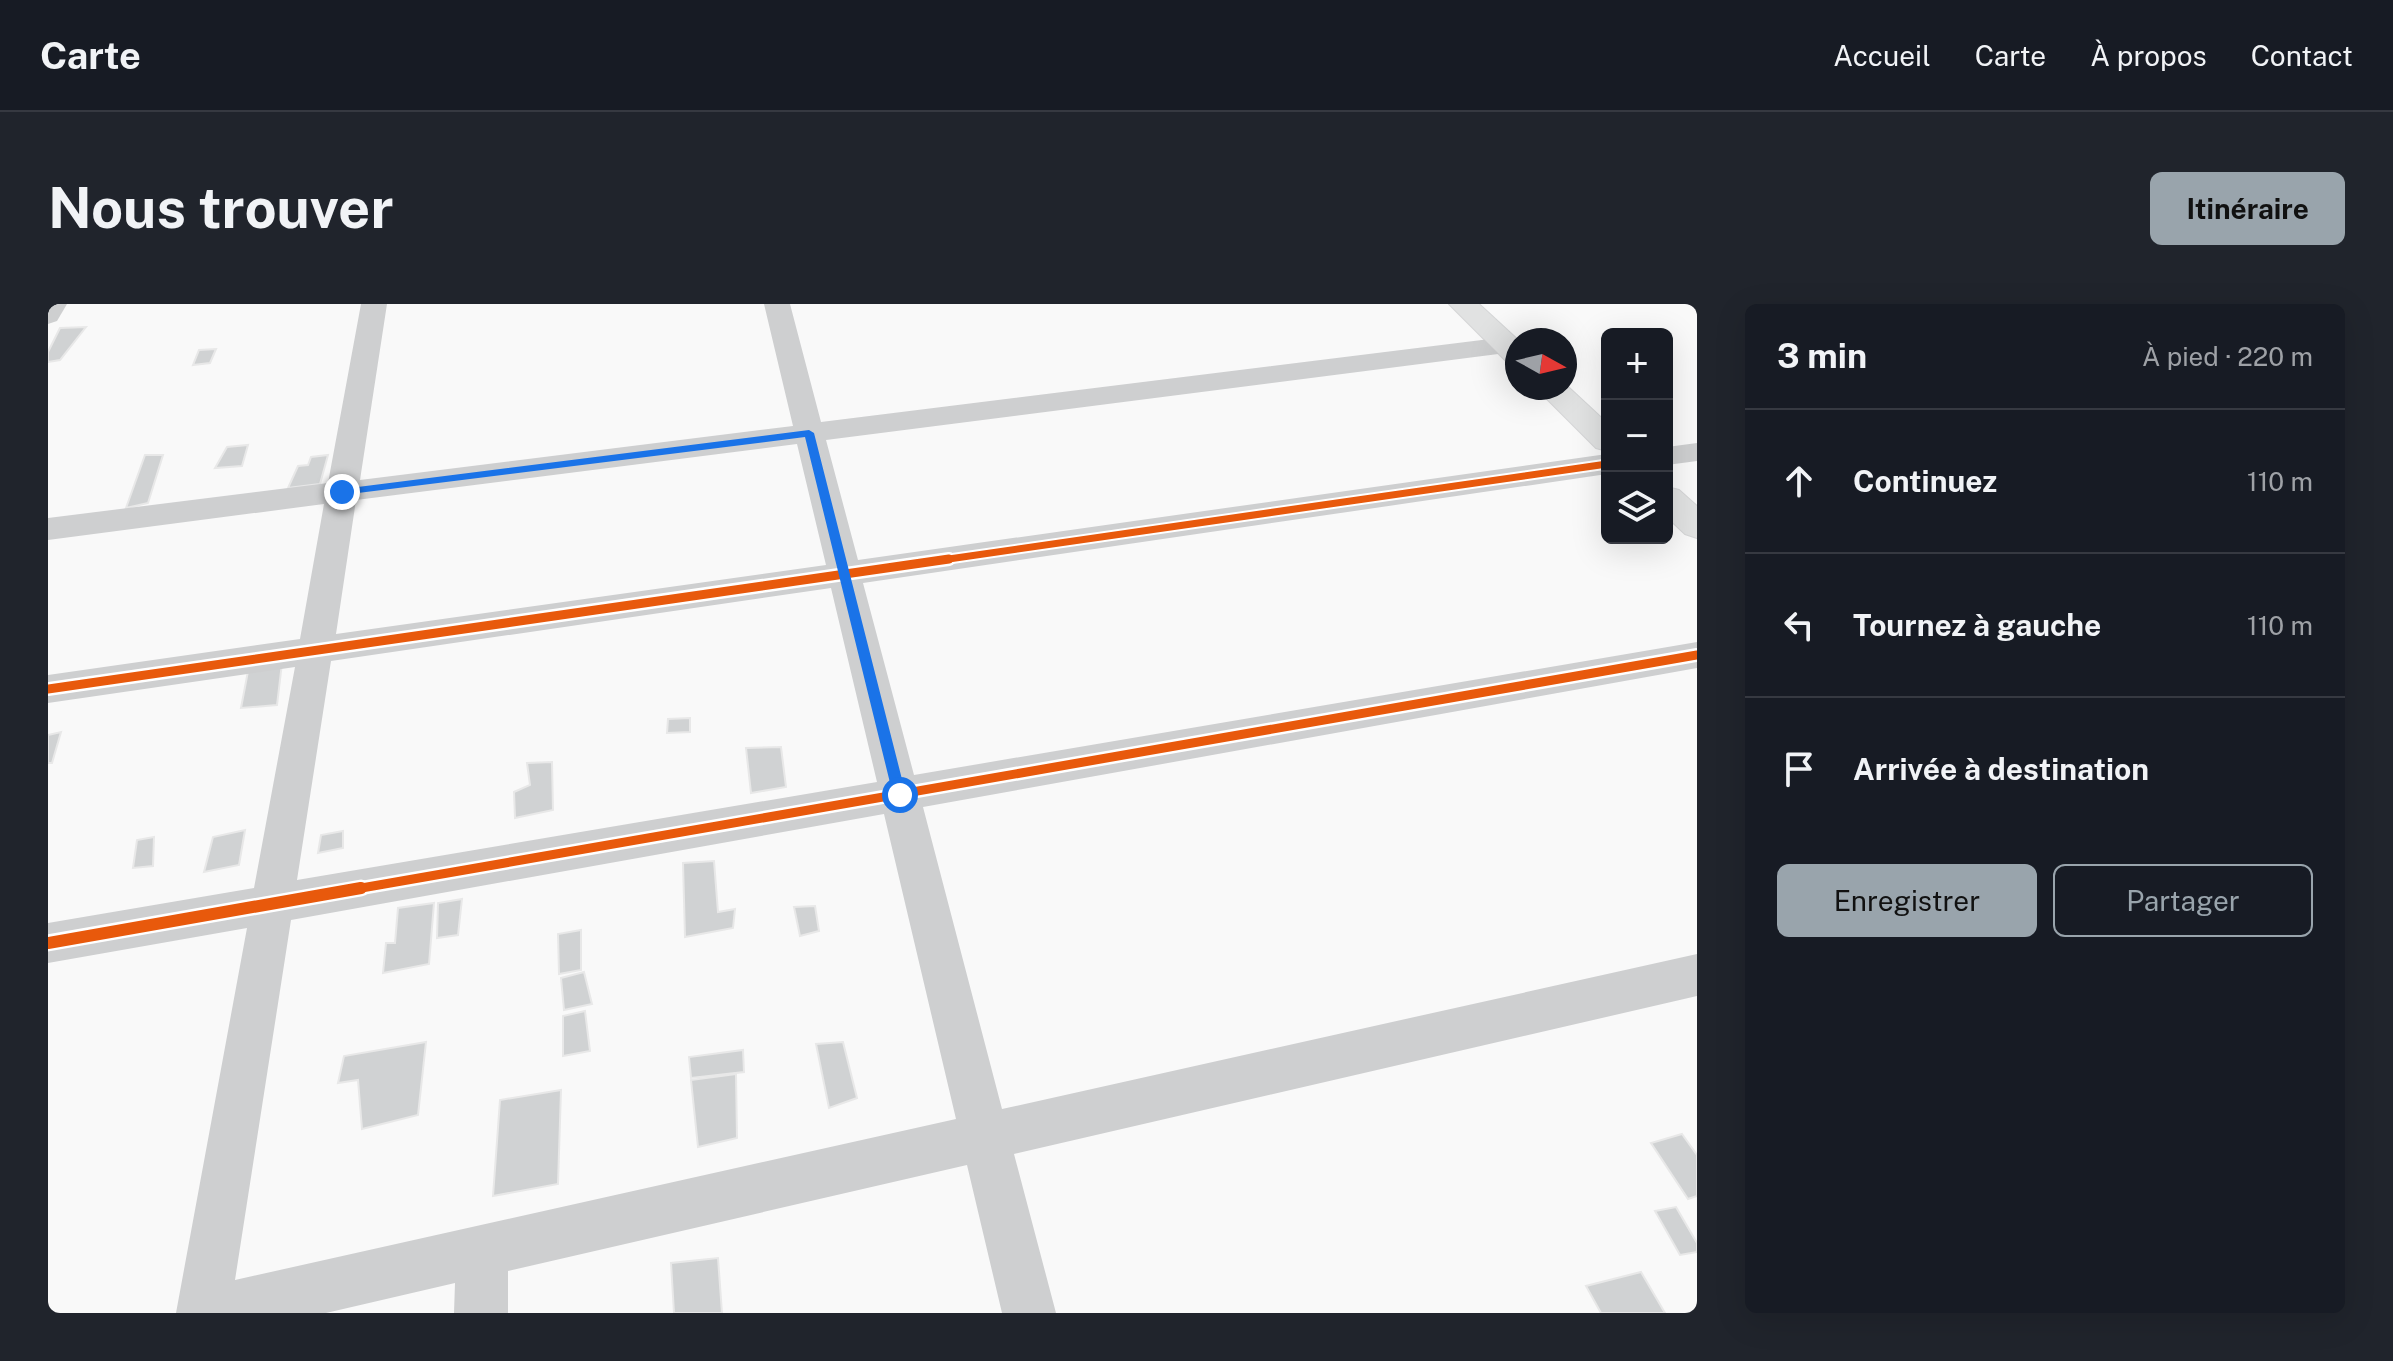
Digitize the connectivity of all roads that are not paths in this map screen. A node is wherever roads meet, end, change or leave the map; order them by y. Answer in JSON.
{"nodes":[{"id":1,"x":54,"y":304,"type":"edge"},
{"id":2,"x":374,"y":304,"type":"edge"},
{"id":3,"x":777,"y":304,"type":"edge"},
{"id":4,"x":1463,"y":304,"type":"edge"},
{"id":5,"x":48,"y":316,"type":"edge"},
{"id":6,"x":1505,"y":343,"type":"edge"},
{"id":7,"x":1505,"y":351,"type":"edge"},
{"id":8,"x":1564,"y":400,"type":"edge"},
{"id":9,"x":809,"y":433,"type":"junction"},
{"id":10,"x":1601,"y":435,"type":"edge"},
{"id":11,"x":1697,"y":452,"type":"edge"},
{"id":12,"x":1673,"y":455,"type":"edge"},
{"id":13,"x":1601,"y":465,"type":"edge"},
{"id":14,"x":342,"y":492,"type":"junction"},
{"id":15,"x":1673,"y":504,"type":"edge"},
{"id":16,"x":1697,"y":526,"type":"edge"},
{"id":17,"x":48,"y":529,"type":"edge"},
{"id":18,"x":845,"y":575,"type":"junction"},
{"id":19,"x":315,"y":651,"type":"junction"},
{"id":20,"x":1697,"y":655,"type":"edge"},
{"id":21,"x":48,"y":689,"type":"edge"},
{"id":22,"x":900,"y":795,"type":"junction"},
{"id":23,"x":273,"y":904,"type":"junction"},
{"id":24,"x":48,"y":943,"type":"edge"},
{"id":25,"x":1697,"y":975,"type":"edge"},
{"id":26,"x":986,"y":1138,"type":"junction"},
{"id":27,"x":482,"y":1251,"type":"junction"},
{"id":28,"x":206,"y":1313,"type":"edge"},
{"id":29,"x":481,"y":1313,"type":"edge"},
{"id":30,"x":1029,"y":1313,"type":"edge"}],
"edges":[{"from":1,"to":5,"type":"street"},
{"from":2,"to":14,"type":"street"},
{"from":3,"to":9,"type":"street"},
{"from":4,"to":6,"type":"street"},
{"from":7,"to":9,"type":"street"},
{"from":8,"to":10,"type":"street"},
{"from":9,"to":14,"type":"street"},
{"from":9,"to":18,"type":"street"},
{"from":11,"to":12,"type":"street"},
{"from":13,"to":18,"type":"street"},
{"from":14,"to":17,"type":"street"},
{"from":14,"to":19,"type":"street"},
{"from":15,"to":16,"type":"street"},
{"from":18,"to":19,"type":"street"},
{"from":18,"to":22,"type":"street"},
{"from":19,"to":21,"type":"street"},
{"from":19,"to":23,"type":"street"},
{"from":20,"to":22,"type":"street"},
{"from":22,"to":23,"type":"street"},
{"from":22,"to":26,"type":"street"},
{"from":23,"to":24,"type":"street"},
{"from":23,"to":28,"type":"street"},
{"from":25,"to":26,"type":"street"},
{"from":26,"to":27,"type":"street"},
{"from":26,"to":30,"type":"street"},
{"from":27,"to":28,"type":"street"},
{"from":27,"to":29,"type":"street"}]}
